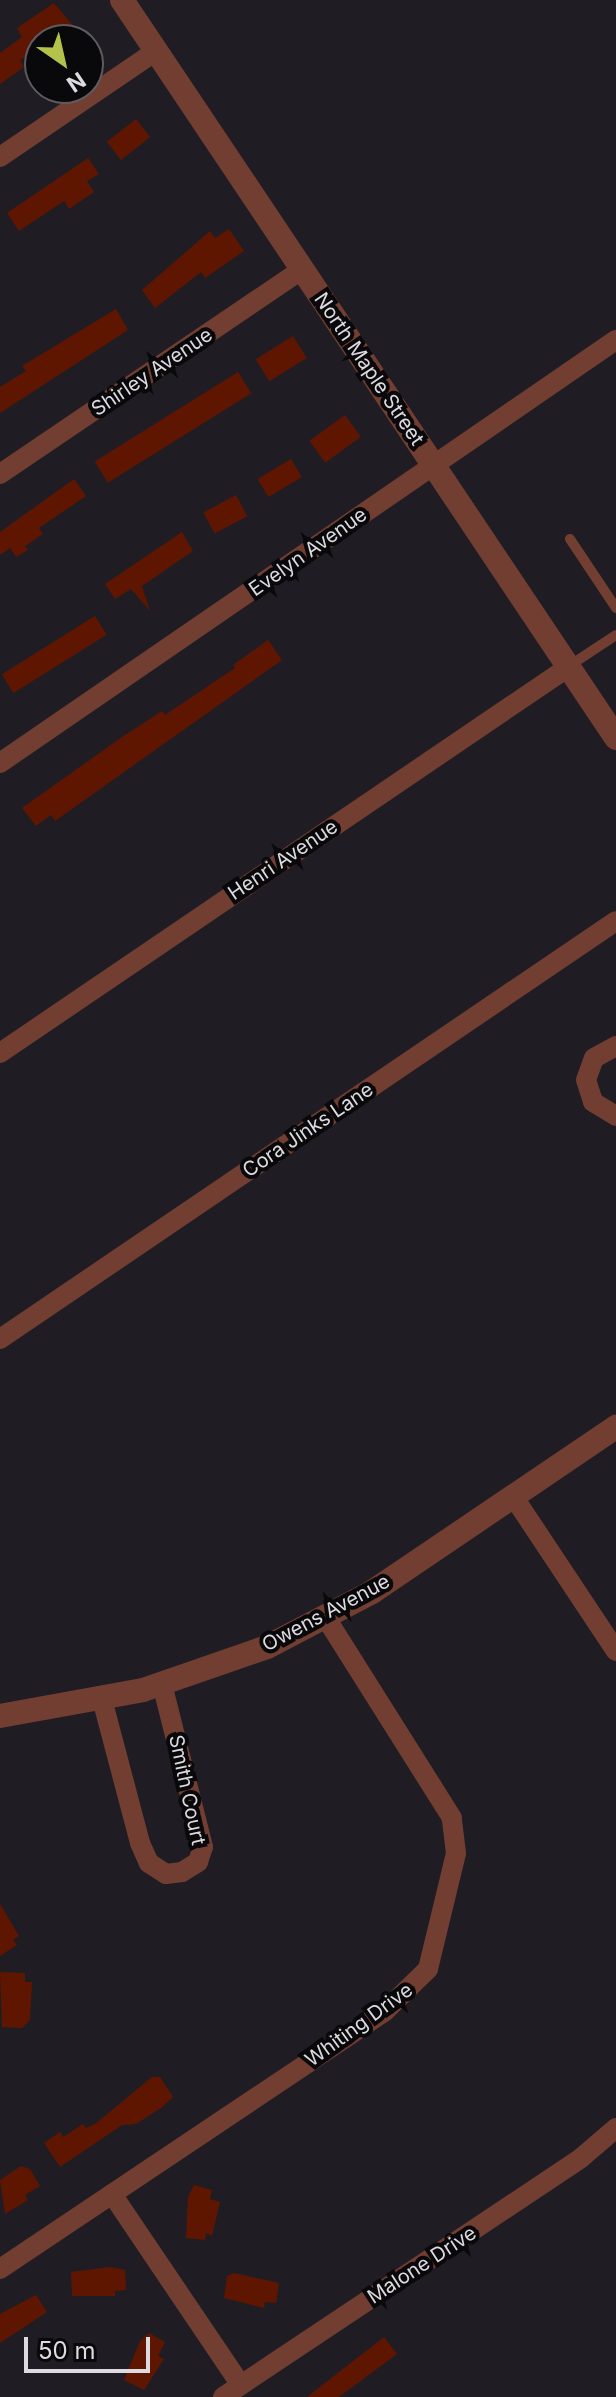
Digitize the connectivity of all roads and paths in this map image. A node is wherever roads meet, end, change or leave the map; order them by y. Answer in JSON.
{"nodes":[{"id":1,"x":122,"y":0,"type":"edge"},
{"id":2,"x":156,"y":51,"type":"junction"},
{"id":3,"x":0,"y":157,"type":"edge"},
{"id":4,"x":303,"y":269,"type":"junction"},
{"id":5,"x":616,"y":340,"type":"edge"},
{"id":6,"x":433,"y":465,"type":"junction"},
{"id":7,"x":0,"y":474,"type":"edge"},
{"id":8,"x":570,"y":539,"type":"dead end"},
{"id":9,"x":616,"y":608,"type":"edge"},
{"id":10,"x":616,"y":635,"type":"edge"},
{"id":11,"x":567,"y":668,"type":"junction"},
{"id":12,"x":616,"y":738,"type":"edge"},
{"id":13,"x":0,"y":763,"type":"edge"},
{"id":14,"x":616,"y":921,"type":"edge"},
{"id":15,"x":616,"y":1046,"type":"edge"},
{"id":16,"x":0,"y":1053,"type":"edge"},
{"id":17,"x":616,"y":1116,"type":"edge"},
{"id":18,"x":0,"y":1339,"type":"edge"},
{"id":19,"x":616,"y":1427,"type":"edge"},
{"id":20,"x":513,"y":1496,"type":"junction"},
{"id":21,"x":326,"y":1618,"type":"junction"},
{"id":22,"x":616,"y":1651,"type":"edge"},
{"id":23,"x":162,"y":1684,"type":"junction"},
{"id":24,"x":102,"y":1699,"type":"junction"},
{"id":25,"x":0,"y":1716,"type":"edge"},
{"id":26,"x":616,"y":2128,"type":"edge"},
{"id":27,"x":112,"y":2194,"type":"junction"},
{"id":28,"x":0,"y":2269,"type":"edge"},
{"id":29,"x":241,"y":2385,"type":"junction"},
{"id":30,"x":223,"y":2397,"type":"edge"}],
"edges":[{"from":1,"to":2,"type":"street","name":"North Maple Street"},
{"from":2,"to":3,"type":"street"},
{"from":2,"to":4,"type":"street","name":"North Maple Street"},
{"from":4,"to":6,"type":"street","name":"North Maple Street"},
{"from":4,"to":7,"type":"street","name":"Shirley Avenue"},
{"from":5,"to":6,"type":"street","name":"Evelyn Avenue"},
{"from":6,"to":11,"type":"street","name":"North Maple Street"},
{"from":6,"to":13,"type":"street","name":"Evelyn Avenue"},
{"from":8,"to":9,"type":"lane"},
{"from":10,"to":11,"type":"lane"},
{"from":11,"to":12,"type":"street","name":"North Maple Street"},
{"from":11,"to":16,"type":"street","name":"Henri Avenue"},
{"from":14,"to":18,"type":"street","name":"Cora Jinks Lane"},
{"from":15,"to":17,"type":"street"},
{"from":19,"to":20,"type":"street","name":"Owens Avenue"},
{"from":20,"to":21,"type":"street","name":"Owens Avenue"},
{"from":20,"to":22,"type":"street"},
{"from":21,"to":23,"type":"street","name":"Owens Avenue"},
{"from":21,"to":27,"type":"street","name":"Whiting Drive"},
{"from":23,"to":24,"type":"street","name":"Owens Avenue"},
{"from":23,"to":24,"type":"street","name":"Smith Court"},
{"from":24,"to":25,"type":"street","name":"Owens Avenue"},
{"from":26,"to":29,"type":"street","name":"Malone Drive"},
{"from":27,"to":28,"type":"street","name":"Whiting Drive"},
{"from":27,"to":29,"type":"street"},
{"from":29,"to":30,"type":"street","name":"Malone Drive"}]}
